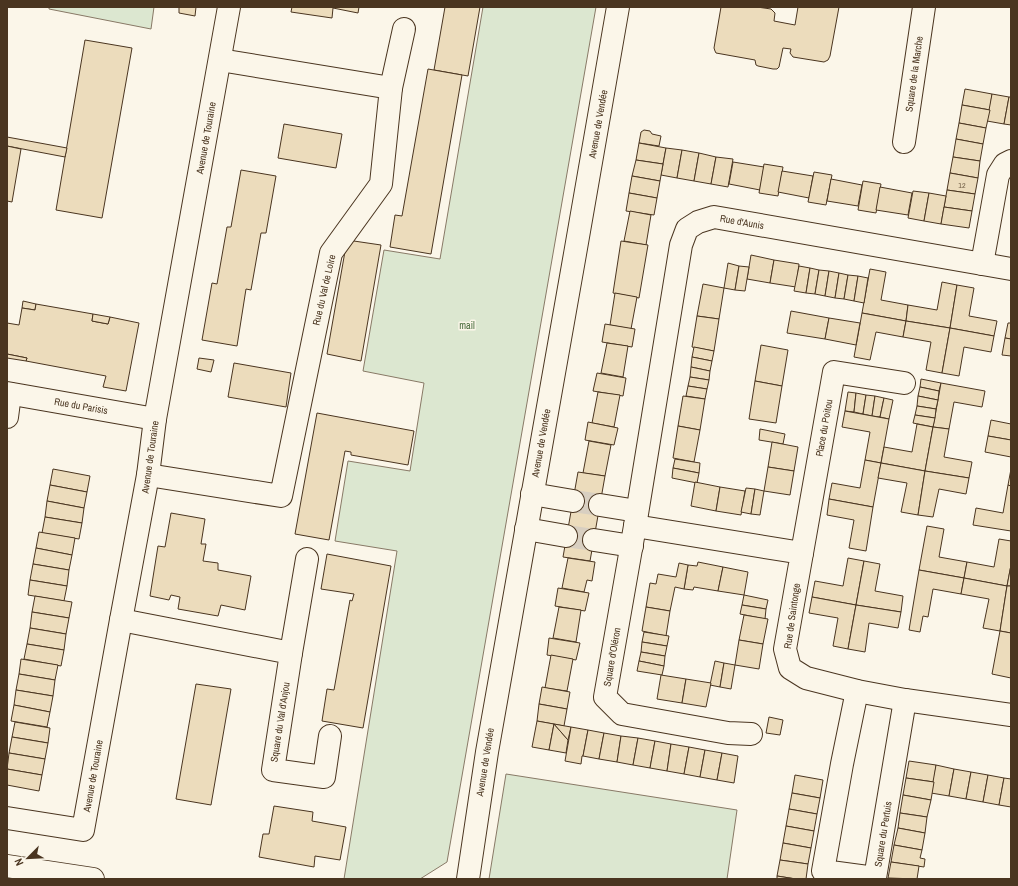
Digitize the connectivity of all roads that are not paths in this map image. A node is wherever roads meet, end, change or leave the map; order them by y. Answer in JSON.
{"nodes":[{"id":1,"x":229,"y":7,"type":"edge"},
{"id":2,"x":618,"y":7,"type":"edge"},
{"id":3,"x":924,"y":7,"type":"edge"},
{"id":4,"x":404,"y":29,"type":"dead end"},
{"id":5,"x":220,"y":60,"type":"junction"},
{"id":6,"x":391,"y":88,"type":"junction"},
{"id":7,"x":904,"y":142,"type":"dead end"},
{"id":8,"x":1011,"y":161,"type":"edge"},
{"id":9,"x":982,"y":264,"type":"junction"},
{"id":10,"x":1011,"y":269,"type":"edge"},
{"id":11,"x":904,"y":383,"type":"dead end"},
{"id":12,"x":8,"y":394,"type":"edge"},
{"id":13,"x":7,"y":417,"type":"edge"},
{"id":14,"x":155,"y":419,"type":"junction"},
{"id":15,"x":148,"y":475,"type":"junction"},
{"id":16,"x":532,"y":494,"type":"junction"},
{"id":17,"x":573,"y":501,"type":"tunnel mouth"},
{"id":18,"x":600,"y":505,"type":"tunnel mouth"},
{"id":19,"x":635,"y":528,"type":"junction"},
{"id":20,"x":526,"y":529,"type":"junction"},
{"id":21,"x":566,"y":536,"type":"tunnel mouth"},
{"id":22,"x":594,"y":540,"type":"tunnel mouth"},
{"id":23,"x":802,"y":553,"type":"junction"},
{"id":24,"x":307,"y":559,"type":"dead end"},
{"id":25,"x":121,"y":620,"type":"junction"},
{"id":26,"x":291,"y":653,"type":"junction"},
{"id":27,"x":857,"y":691,"type":"junction"},
{"id":28,"x":905,"y":700,"type":"junction"},
{"id":29,"x":1011,"y":715,"type":"edge"},
{"id":30,"x":751,"y":734,"type":"dead end"},
{"id":31,"x":330,"y":736,"type":"dead end"},
{"id":32,"x":7,"y":818,"type":"edge"},
{"id":33,"x":7,"y":866,"type":"edge"},
{"id":34,"x":93,"y":879,"type":"edge"},
{"id":35,"x":468,"y":879,"type":"edge"}],
"edges":[{"from":1,"to":5,"type":"street","name":"Avenue de Touraine"},
{"from":2,"to":16,"type":"street","name":"Avenue de Vendée"},
{"from":3,"to":7,"type":"street","name":"Square de la Marche"},
{"from":4,"to":6,"type":"street"},
{"from":5,"to":6,"type":"street"},
{"from":5,"to":14,"type":"street","name":"Avenue de Touraine"},
{"from":6,"to":15,"type":"street","name":"Rue du Val de Loire"},
{"from":8,"to":9,"type":"street"},
{"from":9,"to":10,"type":"street","name":"Rue d'Aunis"},
{"from":9,"to":19,"type":"street","name":"Rue d'Aunis"},
{"from":11,"to":23,"type":"street","name":"Place du Poitou"},
{"from":12,"to":13,"type":"street"},
{"from":12,"to":14,"type":"street","name":"Rue du Parisis"},
{"from":14,"to":15,"type":"street","name":"Avenue de Touraine"},
{"from":15,"to":25,"type":"street","name":"Avenue de Touraine"},
{"from":16,"to":17,"type":"street"},
{"from":16,"to":20,"type":"street","name":"Avenue de Vendée"},
{"from":18,"to":19,"type":"street"},
{"from":19,"to":22,"type":"street"},
{"from":19,"to":23,"type":"street"},
{"from":19,"to":30,"type":"street","name":"Square d'Oléron"},
{"from":20,"to":21,"type":"street"},
{"from":20,"to":35,"type":"street","name":"Avenue de Vendée"},
{"from":23,"to":27,"type":"street","name":"Rue de Saintonge"},
{"from":24,"to":26,"type":"street","name":"Square du Val d'Anjou"},
{"from":25,"to":26,"type":"street"},
{"from":25,"to":32,"type":"street","name":"Avenue de Touraine"},
{"from":26,"to":31,"type":"street","name":"Square du Val d'Anjou"},
{"from":27,"to":28,"type":"street","name":"Rue de Saintonge"},
{"from":27,"to":28,"type":"street","name":"Square du Pertuis"},
{"from":28,"to":29,"type":"street","name":"Rue de Saintonge"},
{"from":33,"to":34,"type":"street"}]}
